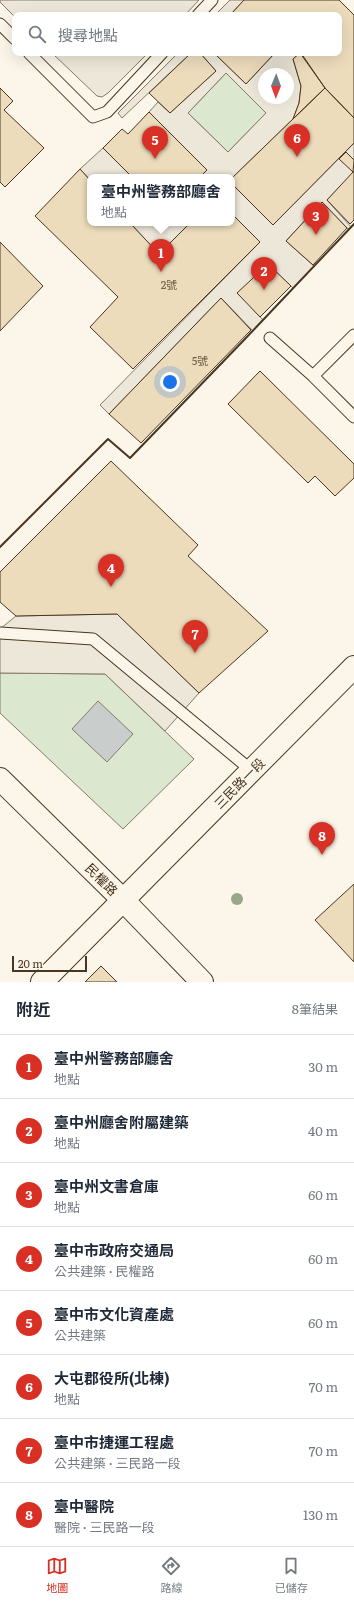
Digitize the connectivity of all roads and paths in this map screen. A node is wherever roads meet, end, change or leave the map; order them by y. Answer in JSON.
{"nodes":[{"id":1,"x":212,"y":0,"type":"edge"},
{"id":2,"x":201,"y":12,"type":"edge"},
{"id":3,"x":0,"y":24,"type":"edge"},
{"id":4,"x":12,"y":36,"type":"edge"},
{"id":5,"x":32,"y":56,"type":"edge"},
{"id":6,"x":159,"y":56,"type":"edge"},
{"id":7,"x":354,"y":335,"type":"edge"},
{"id":8,"x":270,"y":338,"type":"dead end"},
{"id":9,"x":313,"y":376,"type":"junction"},
{"id":10,"x":354,"y":417,"type":"edge"},
{"id":11,"x":0,"y":633,"type":"edge"},
{"id":12,"x":354,"y":667,"type":"edge"},
{"id":13,"x":251,"y":770,"type":"junction"},
{"id":14,"x":0,"y":779,"type":"edge"},
{"id":15,"x":123,"y":900,"type":"junction"},
{"id":16,"x":42,"y":982,"type":"edge"},
{"id":17,"x":202,"y":982,"type":"edge"}],
"edges":[{"from":1,"to":2,"type":"lane"},
{"from":3,"to":4,"type":"lane"},
{"from":5,"to":6,"type":"lane"},
{"from":7,"to":9,"type":"lane"},
{"from":8,"to":9,"type":"lane"},
{"from":9,"to":10,"type":"lane"},
{"from":11,"to":13,"type":"lane"},
{"from":12,"to":13,"type":"main road","name":"三民路一段"},
{"from":13,"to":15,"type":"main road","name":"三民路一段"},
{"from":14,"to":15,"type":"main road","name":"民權路"},
{"from":15,"to":16,"type":"main road","name":"三民路一段"},
{"from":15,"to":17,"type":"main road","name":"民權路"}]}
